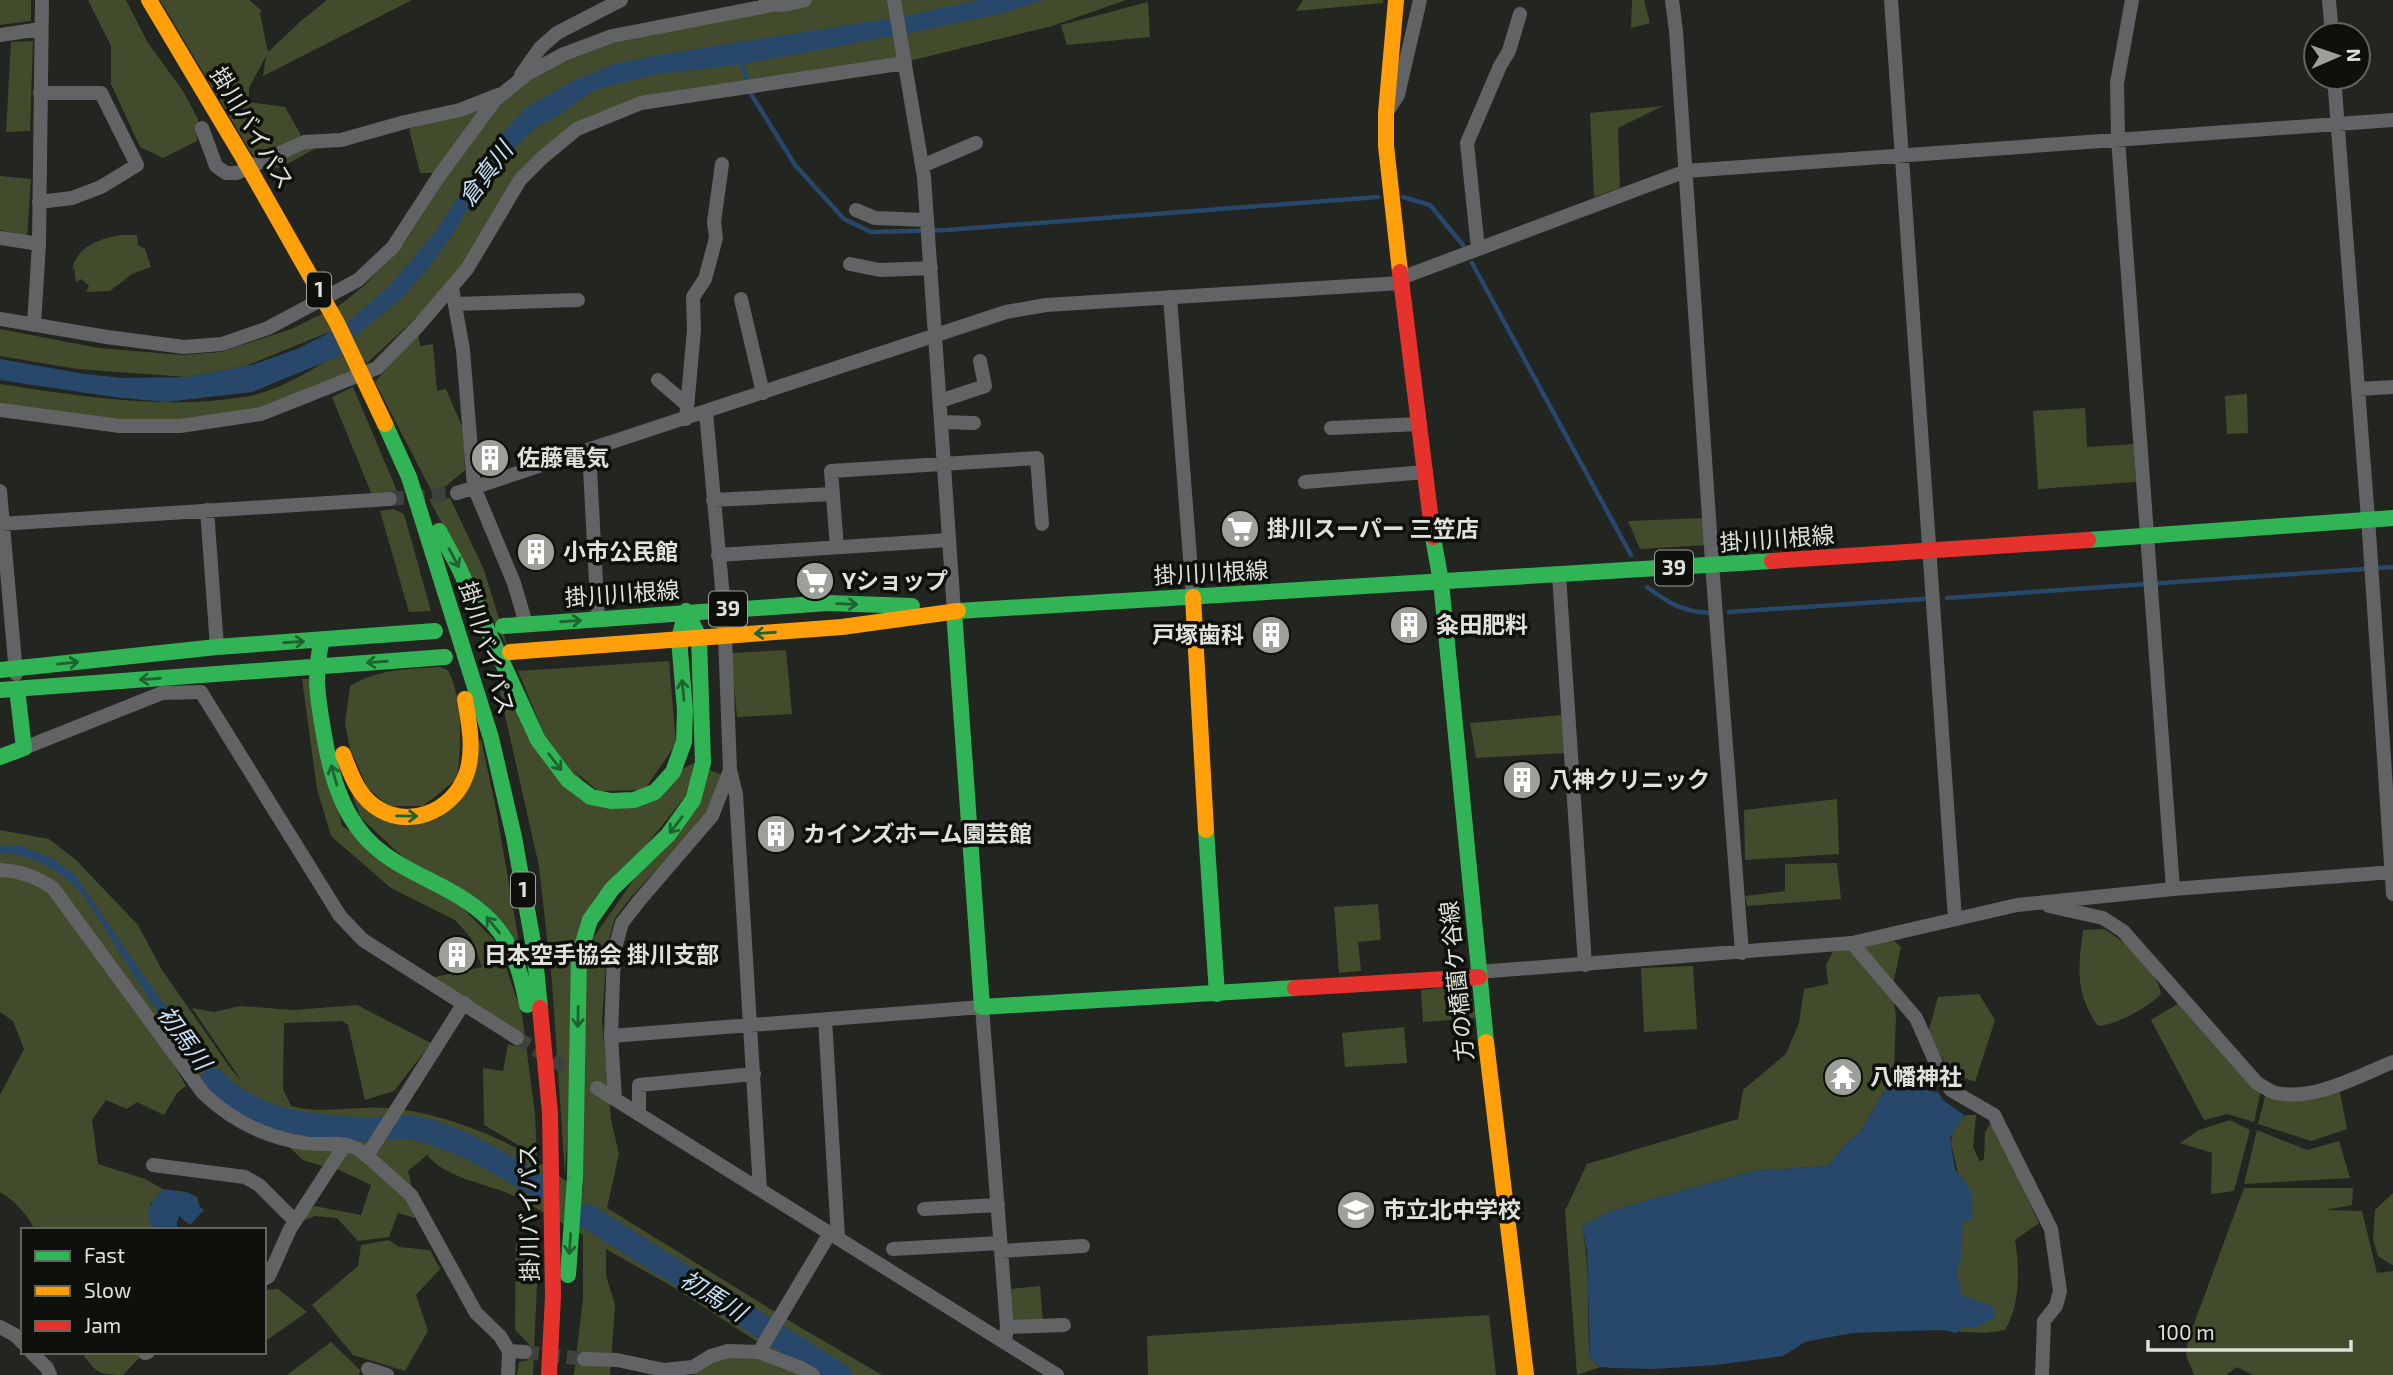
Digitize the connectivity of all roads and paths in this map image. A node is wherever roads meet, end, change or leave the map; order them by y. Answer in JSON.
{"nodes":[{"id":1,"x":42,"y":0,"type":"edge"},
{"id":2,"x":149,"y":0,"type":"edge"},
{"id":3,"x":621,"y":0,"type":"edge"},
{"id":4,"x":805,"y":0,"type":"edge"},
{"id":5,"x":894,"y":0,"type":"edge"},
{"id":6,"x":1396,"y":0,"type":"edge"},
{"id":7,"x":1420,"y":0,"type":"edge"},
{"id":8,"x":1672,"y":0,"type":"edge"},
{"id":9,"x":1891,"y":0,"type":"edge"},
{"id":10,"x":2132,"y":0,"type":"edge"},
{"id":11,"x":2329,"y":0,"type":"edge"},
{"id":12,"x":767,"y":2,"type":"edge"},
{"id":13,"x":1520,"y":14,"type":"dead end"},
{"id":14,"x":2331,"y":21,"type":"edge"},
{"id":15,"x":41,"y":29,"type":"junction"},
{"id":16,"x":0,"y":35,"type":"edge"},
{"id":17,"x":905,"y":61,"type":"junction"},
{"id":18,"x":508,"y":89,"type":"junction"},
{"id":19,"x":2335,"y":91,"type":"edge"},
{"id":20,"x":40,"y":93,"type":"junction"},
{"id":21,"x":1386,"y":113,"type":"junction"},
{"id":22,"x":2393,"y":120,"type":"edge"},
{"id":23,"x":2337,"y":124,"type":"junction"},
{"id":24,"x":202,"y":128,"type":"dead end"},
{"id":25,"x":2118,"y":139,"type":"junction"},
{"id":26,"x":976,"y":143,"type":"dead end"},
{"id":27,"x":1902,"y":154,"type":"junction"},
{"id":28,"x":722,"y":164,"type":"dead end"},
{"id":29,"x":922,"y":166,"type":"junction"},
{"id":30,"x":1686,"y":171,"type":"junction"},
{"id":31,"x":39,"y":202,"type":"junction"},
{"id":32,"x":856,"y":210,"type":"dead end"},
{"id":33,"x":927,"y":220,"type":"junction"},
{"id":34,"x":0,"y":238,"type":"edge"},
{"id":35,"x":39,"y":244,"type":"junction"},
{"id":36,"x":1478,"y":249,"type":"junction"},
{"id":37,"x":850,"y":264,"type":"dead end"},
{"id":38,"x":931,"y":268,"type":"junction"},
{"id":39,"x":1401,"y":280,"type":"junction"},
{"id":40,"x":452,"y":288,"type":"junction"},
{"id":41,"x":1170,"y":298,"type":"junction"},
{"id":42,"x":741,"y":299,"type":"dead end"},
{"id":43,"x":578,"y":300,"type":"dead end"},
{"id":44,"x":455,"y":304,"type":"junction"},
{"id":45,"x":0,"y":319,"type":"edge"},
{"id":46,"x":34,"y":326,"type":"junction"},
{"id":47,"x":936,"y":333,"type":"junction"},
{"id":48,"x":980,"y":361,"type":"dead end"},
{"id":49,"x":658,"y":380,"type":"dead end"},
{"id":50,"x":2393,"y":387,"type":"edge"},
{"id":51,"x":2358,"y":389,"type":"junction"},
{"id":52,"x":763,"y":393,"type":"junction"},
{"id":53,"x":940,"y":401,"type":"junction"},
{"id":54,"x":0,"y":410,"type":"edge"},
{"id":55,"x":686,"y":412,"type":"junction"},
{"id":56,"x":706,"y":412,"type":"junction"},
{"id":57,"x":941,"y":422,"type":"junction"},
{"id":58,"x":974,"y":423,"type":"dead end"},
{"id":59,"x":1420,"y":424,"type":"junction"},
{"id":60,"x":1331,"y":428,"type":"dead end"},
{"id":61,"x":589,"y":450,"type":"junction"},
{"id":62,"x":943,"y":464,"type":"junction"},
{"id":63,"x":1426,"y":472,"type":"junction"},
{"id":64,"x":409,"y":477,"type":"junction"},
{"id":65,"x":1306,"y":482,"type":"dead end"},
{"id":66,"x":474,"y":487,"type":"junction"},
{"id":67,"x":0,"y":492,"type":"edge"},
{"id":68,"x":457,"y":493,"type":"tunnel mouth"},
{"id":69,"x":833,"y":494,"type":"junction"},
{"id":70,"x":390,"y":499,"type":"tunnel mouth"},
{"id":71,"x":713,"y":500,"type":"junction"},
{"id":72,"x":207,"y":510,"type":"junction"},
{"id":73,"x":2393,"y":518,"type":"edge"},
{"id":74,"x":2368,"y":520,"type":"junction"},
{"id":75,"x":2,"y":524,"type":"edge"},
{"id":76,"x":1042,"y":524,"type":"dead end"},
{"id":77,"x":2147,"y":535,"type":"junction"},
{"id":78,"x":949,"y":540,"type":"junction"},
{"id":79,"x":836,"y":547,"type":"junction"},
{"id":80,"x":1929,"y":552,"type":"junction"},
{"id":81,"x":718,"y":555,"type":"junction"},
{"id":82,"x":1712,"y":566,"type":"junction"},
{"id":83,"x":1559,"y":575,"type":"junction"},
{"id":84,"x":1441,"y":582,"type":"junction"},
{"id":85,"x":1193,"y":597,"type":"junction"},
{"id":86,"x":724,"y":609,"type":"junction"},
{"id":87,"x":686,"y":611,"type":"junction"},
{"id":88,"x":954,"y":611,"type":"junction"},
{"id":89,"x":598,"y":619,"type":"junction"},
{"id":90,"x":526,"y":624,"type":"junction"},
{"id":91,"x":503,"y":626,"type":"dead end"},
{"id":92,"x":435,"y":631,"type":"dead end"},
{"id":93,"x":725,"y":636,"type":"junction"},
{"id":94,"x":699,"y":637,"type":"junction"},
{"id":95,"x":679,"y":639,"type":"junction"},
{"id":96,"x":322,"y":640,"type":"junction"},
{"id":97,"x":217,"y":647,"type":"junction"},
{"id":98,"x":510,"y":652,"type":"dead end"},
{"id":99,"x":445,"y":657,"type":"dead end"},
{"id":100,"x":316,"y":666,"type":"junction"},
{"id":101,"x":8,"y":669,"type":"edge"},
{"id":102,"x":334,"y":671,"type":"junction"},
{"id":103,"x":17,"y":689,"type":"junction"},
{"id":104,"x":0,"y":690,"type":"edge"},
{"id":105,"x":339,"y":727,"type":"dead end"},
{"id":106,"x":24,"y":748,"type":"junction"},
{"id":107,"x":0,"y":757,"type":"edge"},
{"id":108,"x":730,"y":770,"type":"junction"},
{"id":109,"x":0,"y":870,"type":"edge"},
{"id":110,"x":2392,"y":873,"type":"edge"},
{"id":111,"x":2173,"y":889,"type":"junction"},
{"id":112,"x":2393,"y":894,"type":"edge"},
{"id":113,"x":2034,"y":903,"type":"junction"},
{"id":114,"x":1955,"y":919,"type":"junction"},
{"id":115,"x":1852,"y":943,"type":"junction"},
{"id":116,"x":1742,"y":953,"type":"junction"},
{"id":117,"x":1585,"y":965,"type":"junction"},
{"id":118,"x":1478,"y":975,"type":"junction"},
{"id":119,"x":1217,"y":994,"type":"junction"},
{"id":120,"x":464,"y":1003,"type":"junction"},
{"id":121,"x":982,"y":1007,"type":"junction"},
{"id":122,"x":825,"y":1019,"type":"junction"},
{"id":123,"x":751,"y":1025,"type":"junction"},
{"id":124,"x":611,"y":1036,"type":"junction"},
{"id":125,"x":517,"y":1038,"type":"tunnel mouth"},
{"id":126,"x":2393,"y":1062,"type":"edge"},
{"id":127,"x":754,"y":1074,"type":"junction"},
{"id":128,"x":597,"y":1087,"type":"dead end"},
{"id":129,"x":615,"y":1099,"type":"junction"},
{"id":130,"x":639,"y":1114,"type":"junction"},
{"id":131,"x":344,"y":1146,"type":"junction"},
{"id":132,"x":370,"y":1152,"type":"junction"},
{"id":133,"x":153,"y":1165,"type":"dead end"},
{"id":134,"x":552,"y":1179,"type":"junction"},
{"id":135,"x":760,"y":1190,"type":"junction"},
{"id":136,"x":998,"y":1205,"type":"junction"},
{"id":137,"x":924,"y":1209,"type":"dead end"},
{"id":138,"x":295,"y":1221,"type":"junction"},
{"id":139,"x":834,"y":1236,"type":"junction"},
{"id":140,"x":1083,"y":1246,"type":"dead end"},
{"id":141,"x":1001,"y":1247,"type":"junction"},
{"id":142,"x":893,"y":1249,"type":"dead end"},
{"id":143,"x":266,"y":1278,"type":"edge"},
{"id":144,"x":1064,"y":1325,"type":"dead end"},
{"id":145,"x":0,"y":1327,"type":"edge"},
{"id":146,"x":1006,"y":1334,"type":"junction"},
{"id":147,"x":21,"y":1341,"type":"edge"},
{"id":148,"x":762,"y":1348,"type":"junction"},
{"id":149,"x":509,"y":1352,"type":"junction"},
{"id":150,"x":525,"y":1352,"type":"tunnel mouth"},
{"id":151,"x":33,"y":1354,"type":"edge"},
{"id":152,"x":584,"y":1359,"type":"tunnel mouth"},
{"id":153,"x":368,"y":1369,"type":"dead end"},
{"id":154,"x":50,"y":1375,"type":"edge"},
{"id":155,"x":387,"y":1375,"type":"edge"},
{"id":156,"x":508,"y":1375,"type":"edge"},
{"id":157,"x":549,"y":1375,"type":"edge"},
{"id":158,"x":561,"y":1375,"type":"edge"},
{"id":159,"x":813,"y":1375,"type":"edge"},
{"id":160,"x":1057,"y":1375,"type":"edge"},
{"id":161,"x":1526,"y":1375,"type":"edge"},
{"id":162,"x":2042,"y":1375,"type":"edge"}],
"edges":[{"from":1,"to":15,"type":"street"},
{"from":2,"to":64,"type":"main road","name":"掛川バイパス","number":"1","bridge":true},
{"from":3,"to":18,"type":"street"},
{"from":4,"to":12,"type":"street"},
{"from":5,"to":17,"type":"street"},
{"from":6,"to":21,"type":"main road","name":"方の橋薗ケ谷線"},
{"from":7,"to":21,"type":"street"},
{"from":8,"to":30,"type":"street"},
{"from":9,"to":27,"type":"street"},
{"from":10,"to":25,"type":"street"},
{"from":11,"to":14,"type":"street"},
{"from":12,"to":18,"type":"street"},
{"from":13,"to":36,"type":"street"},
{"from":15,"to":16,"type":"street"},
{"from":15,"to":20,"type":"street"},
{"from":17,"to":29,"type":"street"},
{"from":17,"to":40,"type":"street"},
{"from":18,"to":24,"type":"street"},
{"from":18,"to":46,"type":"street"},
{"from":19,"to":23,"type":"street"},
{"from":20,"to":31,"type":"street"},
{"from":20,"to":31,"type":"street"},
{"from":21,"to":39,"type":"main road","name":"方の橋薗ケ谷線"},
{"from":22,"to":23,"type":"street"},
{"from":23,"to":25,"type":"street"},
{"from":23,"to":51,"type":"street"},
{"from":25,"to":27,"type":"street"},
{"from":25,"to":77,"type":"street"},
{"from":26,"to":29,"type":"street"},
{"from":27,"to":30,"type":"street"},
{"from":27,"to":80,"type":"street"},
{"from":28,"to":55,"type":"street"},
{"from":29,"to":33,"type":"street"},
{"from":30,"to":36,"type":"street"},
{"from":30,"to":82,"type":"street"},
{"from":31,"to":35,"type":"street"},
{"from":32,"to":33,"type":"street"},
{"from":33,"to":38,"type":"street"},
{"from":34,"to":35,"type":"street"},
{"from":35,"to":46,"type":"street"},
{"from":36,"to":39,"type":"street"},
{"from":37,"to":38,"type":"street"},
{"from":38,"to":47,"type":"street"},
{"from":39,"to":41,"type":"street"},
{"from":39,"to":59,"type":"main road","name":"方の橋薗ケ谷線"},
{"from":40,"to":44,"type":"street"},
{"from":40,"to":54,"type":"street"},
{"from":41,"to":47,"type":"street"},
{"from":41,"to":85,"type":"street"},
{"from":42,"to":52,"type":"street"},
{"from":43,"to":44,"type":"street"},
{"from":44,"to":66,"type":"street"},
{"from":45,"to":46,"type":"street"},
{"from":47,"to":52,"type":"street"},
{"from":47,"to":53,"type":"street"},
{"from":48,"to":53,"type":"street"},
{"from":49,"to":55,"type":"street"},
{"from":50,"to":51,"type":"street"},
{"from":51,"to":74,"type":"street"},
{"from":52,"to":56,"type":"street"},
{"from":53,"to":57,"type":"street"},
{"from":55,"to":56,"type":"street"},
{"from":55,"to":61,"type":"street"},
{"from":56,"to":71,"type":"street"},
{"from":57,"to":58,"type":"street"},
{"from":57,"to":62,"type":"street"},
{"from":59,"to":60,"type":"street"},
{"from":59,"to":63,"type":"main road","name":"方の橋薗ケ谷線"},
{"from":61,"to":66,"type":"street"},
{"from":61,"to":89,"type":"street"},
{"from":62,"to":69,"type":"street"},
{"from":62,"to":76,"type":"street"},
{"from":62,"to":78,"type":"street"},
{"from":63,"to":65,"type":"street"},
{"from":63,"to":84,"type":"main road","name":"方の橋薗ケ谷線"},
{"from":64,"to":95,"type":"main road","one_way":true},
{"from":105,"to":64,"type":"main road","one_way":true},
{"from":64,"to":134,"type":"main road","name":"掛川バイパス","number":"1"},
{"from":66,"to":68,"type":"street"},
{"from":66,"to":90,"type":"street"},
{"from":67,"to":75,"type":"street"},
{"from":69,"to":71,"type":"street"},
{"from":69,"to":79,"type":"street"},
{"from":70,"to":72,"type":"street"},
{"from":71,"to":81,"type":"street"},
{"from":72,"to":75,"type":"street"},
{"from":72,"to":97,"type":"street"},
{"from":73,"to":74,"type":"main road","name":"掛川川根線","number":"39"},
{"from":74,"to":77,"type":"main road","name":"掛川川根線","number":"39"},
{"from":74,"to":110,"type":"street"},
{"from":75,"to":101,"type":"street"},
{"from":77,"to":80,"type":"main road","name":"掛川川根線","number":"39"},
{"from":77,"to":111,"type":"street"},
{"from":78,"to":79,"type":"street"},
{"from":78,"to":88,"type":"street"},
{"from":79,"to":81,"type":"street"},
{"from":80,"to":82,"type":"main road","name":"掛川川根線","number":"39"},
{"from":80,"to":114,"type":"street"},
{"from":81,"to":86,"type":"street"},
{"from":82,"to":83,"type":"main road","name":"掛川川根線","number":"39"},
{"from":82,"to":116,"type":"street"},
{"from":83,"to":84,"type":"main road","name":"掛川川根線","number":"39"},
{"from":83,"to":117,"type":"street"},
{"from":84,"to":85,"type":"main road","name":"掛川川根線","number":"39"},
{"from":84,"to":118,"type":"main road","name":"方の橋薗ケ谷線"},
{"from":85,"to":88,"type":"main road","name":"掛川川根線","number":"39"},
{"from":85,"to":119,"type":"main road"},
{"from":86,"to":87,"type":"main road","name":"掛川川根線","number":"39"},
{"from":86,"to":88,"type":"main road","name":"掛川川根線","number":"39","one_way":true},
{"from":86,"to":93,"type":"street"},
{"from":87,"to":89,"type":"main road","name":"掛川川根線","number":"39"},
{"from":87,"to":94,"type":"main road"},
{"from":87,"to":95,"type":"main road"},
{"from":88,"to":93,"type":"main road","name":"掛川川根線","number":"39","one_way":true},
{"from":88,"to":121,"type":"main road"},
{"from":90,"to":89,"type":"main road","name":"掛川川根線","number":"39","one_way":true},
{"from":90,"to":91,"type":"main road","name":"掛川川根線","number":"39"},
{"from":92,"to":96,"type":"main road"},
{"from":93,"to":94,"type":"main road","name":"掛川川根線","number":"39"},
{"from":93,"to":108,"type":"street"},
{"from":94,"to":95,"type":"main road","name":"掛川川根線","number":"39"},
{"from":94,"to":158,"type":"main road","one_way":true},
{"from":95,"to":98,"type":"main road","name":"掛川川根線","number":"39"},
{"from":97,"to":96,"type":"main road","one_way":true},
{"from":96,"to":100,"type":"main road"},
{"from":96,"to":102,"type":"main road"},
{"from":101,"to":97,"type":"main road","one_way":true},
{"from":99,"to":102,"type":"main road","one_way":true},
{"from":100,"to":102,"type":"main road"},
{"from":100,"to":103,"type":"main road","one_way":true},
{"from":134,"to":100,"type":"main road","one_way":true},
{"from":101,"to":103,"type":"street"},
{"from":103,"to":104,"type":"main road"},
{"from":103,"to":106,"type":"main road"},
{"from":106,"to":107,"type":"main road"},
{"from":106,"to":120,"type":"street"},
{"from":108,"to":123,"type":"street"},
{"from":108,"to":124,"type":"street"},
{"from":109,"to":131,"type":"street"},
{"from":110,"to":111,"type":"street"},
{"from":110,"to":112,"type":"street"},
{"from":111,"to":113,"type":"street"},
{"from":113,"to":114,"type":"street"},
{"from":113,"to":126,"type":"street"},
{"from":114,"to":115,"type":"street"},
{"from":115,"to":116,"type":"street"},
{"from":115,"to":162,"type":"street"},
{"from":116,"to":117,"type":"street"},
{"from":117,"to":118,"type":"street"},
{"from":118,"to":119,"type":"main road"},
{"from":118,"to":161,"type":"main road","name":"方の橋薗ケ谷線"},
{"from":119,"to":121,"type":"main road"},
{"from":120,"to":125,"type":"street"},
{"from":120,"to":132,"type":"street"},
{"from":121,"to":122,"type":"street"},
{"from":121,"to":136,"type":"street"},
{"from":122,"to":123,"type":"street"},
{"from":122,"to":139,"type":"street"},
{"from":123,"to":124,"type":"street"},
{"from":123,"to":127,"type":"street"},
{"from":124,"to":129,"type":"street"},
{"from":127,"to":130,"type":"street"},
{"from":127,"to":135,"type":"street"},
{"from":128,"to":129,"type":"street"},
{"from":129,"to":130,"type":"street"},
{"from":130,"to":135,"type":"street"},
{"from":131,"to":132,"type":"street"},
{"from":131,"to":138,"type":"street"},
{"from":132,"to":149,"type":"street"},
{"from":133,"to":138,"type":"street"},
{"from":134,"to":157,"type":"main road","name":"掛川バイパス","number":"1"},
{"from":135,"to":139,"type":"street"},
{"from":136,"to":137,"type":"street"},
{"from":136,"to":141,"type":"street"},
{"from":138,"to":143,"type":"street"},
{"from":139,"to":146,"type":"street"},
{"from":139,"to":148,"type":"street"},
{"from":140,"to":141,"type":"street"},
{"from":141,"to":142,"type":"street"},
{"from":141,"to":146,"type":"street"},
{"from":144,"to":146,"type":"street"},
{"from":145,"to":147,"type":"street"},
{"from":146,"to":160,"type":"street"},
{"from":148,"to":152,"type":"street"},
{"from":148,"to":159,"type":"street"},
{"from":149,"to":150,"type":"street"},
{"from":149,"to":156,"type":"street"},
{"from":151,"to":154,"type":"street"},
{"from":153,"to":155,"type":"street"}]}
